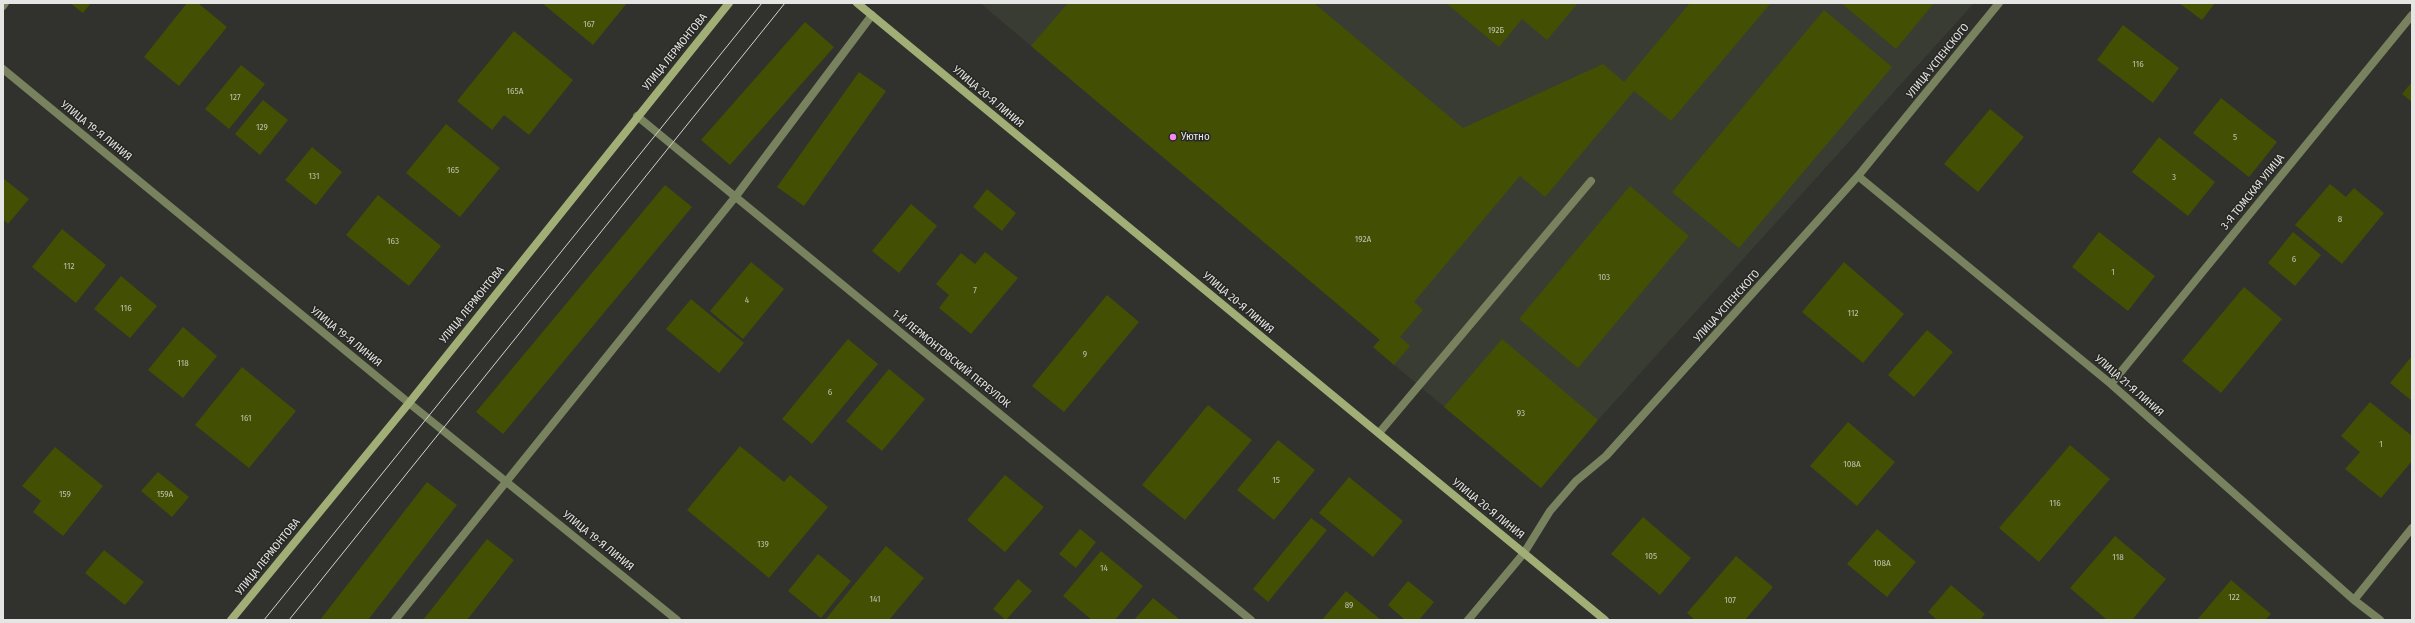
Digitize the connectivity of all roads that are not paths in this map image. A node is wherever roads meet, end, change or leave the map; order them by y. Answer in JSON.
{"nodes":[{"id":1,"x":5,"y":3,"type":"edge"},
{"id":2,"x":729,"y":3,"type":"edge"},
{"id":3,"x":857,"y":3,"type":"edge"},
{"id":4,"x":1999,"y":3,"type":"edge"},
{"id":5,"x":3,"y":6,"type":"edge"},
{"id":6,"x":872,"y":15,"type":"junction"},
{"id":7,"x":2412,"y":15,"type":"edge"},
{"id":8,"x":3,"y":69,"type":"edge"},
{"id":9,"x":637,"y":116,"type":"junction"},
{"id":10,"x":1858,"y":176,"type":"junction"},
{"id":11,"x":1591,"y":181,"type":"dead end"},
{"id":12,"x":736,"y":196,"type":"junction"},
{"id":13,"x":2111,"y":384,"type":"junction"},
{"id":14,"x":408,"y":403,"type":"junction"},
{"id":15,"x":1379,"y":433,"type":"junction"},
{"id":16,"x":506,"y":480,"type":"junction"},
{"id":17,"x":2412,"y":528,"type":"edge"},
{"id":18,"x":1524,"y":553,"type":"junction"},
{"id":19,"x":2354,"y":600,"type":"junction"},
{"id":20,"x":231,"y":620,"type":"edge"},
{"id":21,"x":396,"y":620,"type":"edge"},
{"id":22,"x":677,"y":620,"type":"edge"},
{"id":23,"x":1251,"y":620,"type":"edge"},
{"id":24,"x":1468,"y":620,"type":"edge"},
{"id":25,"x":1605,"y":620,"type":"edge"},
{"id":26,"x":2380,"y":620,"type":"edge"}],
"edges":[{"from":1,"to":5,"type":"street"},
{"from":2,"to":9,"type":"main road","name":"УЛИЦА ЛЕРМОНТОВА"},
{"from":3,"to":6,"type":"main road","name":"УЛИЦА 20-Я ЛИНИЯ"},
{"from":4,"to":10,"type":"street","name":"УЛИЦА УСПЕНСКОГО"},
{"from":6,"to":12,"type":"street"},
{"from":6,"to":15,"type":"main road","name":"УЛИЦА 20-Я ЛИНИЯ"},
{"from":7,"to":13,"type":"street","name":"3-Я ТОМСКАЯ УЛИЦА"},
{"from":8,"to":14,"type":"street","name":"УЛИЦА 19-Я ЛИНИЯ"},
{"from":9,"to":12,"type":"street","name":"1-Й ЛЕРМОНТОВСКИЙ ПЕРЕУЛОК"},
{"from":9,"to":14,"type":"main road","name":"УЛИЦА ЛЕРМОНТОВА"},
{"from":10,"to":13,"type":"street","name":"УЛИЦА 21-Я ЛИНИЯ"},
{"from":10,"to":18,"type":"street","name":"УЛИЦА УСПЕНСКОГО"},
{"from":11,"to":15,"type":"street"},
{"from":12,"to":16,"type":"street"},
{"from":12,"to":23,"type":"street","name":"1-Й ЛЕРМОНТОВСКИЙ ПЕРЕУЛОК"},
{"from":13,"to":19,"type":"street","name":"УЛИЦА 21-Я ЛИНИЯ"},
{"from":14,"to":16,"type":"street","name":"УЛИЦА 19-Я ЛИНИЯ"},
{"from":14,"to":20,"type":"main road","name":"УЛИЦА ЛЕРМОНТОВА"},
{"from":15,"to":18,"type":"main road","name":"УЛИЦА 20-Я ЛИНИЯ"},
{"from":16,"to":21,"type":"street"},
{"from":16,"to":22,"type":"street","name":"УЛИЦА 19-Я ЛИНИЯ"},
{"from":17,"to":19,"type":"street"},
{"from":18,"to":24,"type":"street","name":"УЛИЦА УСПЕНСКОГО"},
{"from":18,"to":25,"type":"main road","name":"УЛИЦА 20-Я ЛИНИЯ"},
{"from":19,"to":26,"type":"street","name":"УЛИЦА 21-Я ЛИНИЯ"}]}
